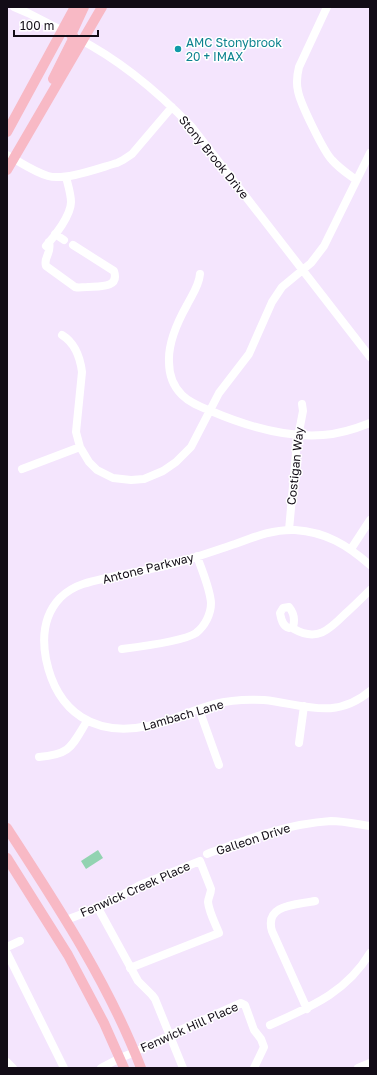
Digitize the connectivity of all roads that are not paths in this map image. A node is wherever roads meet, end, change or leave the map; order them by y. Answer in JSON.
{"nodes":[{"id":1,"x":14,"y":7,"type":"edge"},
{"id":2,"x":75,"y":7,"type":"edge"},
{"id":3,"x":84,"y":7,"type":"edge"},
{"id":4,"x":102,"y":7,"type":"edge"},
{"id":5,"x":327,"y":7,"type":"edge"},
{"id":6,"x":72,"y":36,"type":"junction"},
{"id":7,"x":172,"y":106,"type":"junction"},
{"id":8,"x":7,"y":132,"type":"edge"},
{"id":9,"x":370,"y":153,"type":"edge"},
{"id":10,"x":10,"y":157,"type":"edge"},
{"id":11,"x":7,"y":170,"type":"edge"},
{"id":12,"x":66,"y":177,"type":"junction"},
{"id":13,"x":356,"y":180,"type":"junction"},
{"id":14,"x":55,"y":234,"type":"junction"},
{"id":15,"x":64,"y":240,"type":"dead end"},
{"id":16,"x":73,"y":245,"type":"dead end"},
{"id":17,"x":303,"y":269,"type":"junction"},
{"id":18,"x":200,"y":274,"type":"dead end"},
{"id":19,"x":62,"y":335,"type":"dead end"},
{"id":20,"x":370,"y":357,"type":"edge"},
{"id":21,"x":302,"y":404,"type":"dead end"},
{"id":22,"x":210,"y":410,"type":"junction"},
{"id":23,"x":370,"y":423,"type":"edge"},
{"id":24,"x":298,"y":435,"type":"junction"},
{"id":25,"x":80,"y":446,"type":"junction"},
{"id":26,"x":22,"y":469,"type":"dead end"},
{"id":27,"x":370,"y":520,"type":"edge"},
{"id":28,"x":289,"y":530,"type":"junction"},
{"id":29,"x":351,"y":549,"type":"junction"},
{"id":30,"x":197,"y":556,"type":"junction"},
{"id":31,"x":370,"y":564,"type":"edge"},
{"id":32,"x":370,"y":590,"type":"edge"},
{"id":33,"x":293,"y":627,"type":"dead end"},
{"id":34,"x":122,"y":649,"type":"dead end"},
{"id":35,"x":370,"y":691,"type":"edge"},
{"id":36,"x":304,"y":706,"type":"junction"},
{"id":37,"x":199,"y":709,"type":"junction"},
{"id":38,"x":87,"y":721,"type":"junction"},
{"id":39,"x":299,"y":743,"type":"dead end"},
{"id":40,"x":39,"y":757,"type":"dead end"},
{"id":41,"x":219,"y":765,"type":"dead end"},
{"id":42,"x":370,"y":826,"type":"edge"},
{"id":43,"x":7,"y":828,"type":"edge"},
{"id":44,"x":207,"y":854,"type":"dead end"},
{"id":45,"x":7,"y":858,"type":"edge"},
{"id":46,"x":315,"y":901,"type":"dead end"},
{"id":47,"x":98,"y":908,"type":"junction"},
{"id":48,"x":66,"y":920,"type":"junction"},
{"id":49,"x":20,"y":941,"type":"dead end"},
{"id":50,"x":7,"y":947,"type":"edge"},
{"id":51,"x":7,"y":953,"type":"edge"},
{"id":52,"x":369,"y":957,"type":"edge"},
{"id":53,"x":130,"y":968,"type":"junction"},
{"id":54,"x":306,"y":1009,"type":"junction"},
{"id":55,"x":270,"y":1025,"type":"dead end"},
{"id":56,"x":169,"y":1036,"type":"junction"},
{"id":57,"x":135,"y":1052,"type":"junction"},
{"id":58,"x":120,"y":1058,"type":"junction"},
{"id":59,"x":7,"y":1062,"type":"edge"},
{"id":60,"x":370,"y":1063,"type":"edge"},
{"id":61,"x":13,"y":1068,"type":"edge"},
{"id":62,"x":64,"y":1068,"type":"edge"},
{"id":63,"x":101,"y":1068,"type":"edge"},
{"id":64,"x":124,"y":1068,"type":"edge"},
{"id":65,"x":141,"y":1068,"type":"edge"},
{"id":66,"x":183,"y":1068,"type":"edge"},
{"id":67,"x":254,"y":1068,"type":"edge"},
{"id":68,"x":358,"y":1068,"type":"edge"}],
"edges":[{"from":1,"to":6,"type":"street","name":"Stony Brook Drive"},
{"from":2,"to":6,"type":"main road"},
{"from":3,"to":6,"type":"main road"},
{"from":4,"to":6,"type":"main road"},
{"from":5,"to":13,"type":"street"},
{"from":6,"to":7,"type":"street","name":"Stony Brook Drive"},
{"from":6,"to":8,"type":"main road"},
{"from":6,"to":10,"type":"main road"},
{"from":7,"to":12,"type":"street"},
{"from":7,"to":17,"type":"street","name":"Stony Brook Drive"},
{"from":9,"to":13,"type":"street"},
{"from":10,"to":11,"type":"main road"},
{"from":10,"to":12,"type":"street"},
{"from":12,"to":14,"type":"street"},
{"from":13,"to":17,"type":"street"},
{"from":14,"to":15,"type":"street"},
{"from":14,"to":16,"type":"street"},
{"from":17,"to":20,"type":"street","name":"Stony Brook Drive"},
{"from":17,"to":22,"type":"street"},
{"from":18,"to":22,"type":"street"},
{"from":19,"to":25,"type":"street"},
{"from":21,"to":24,"type":"street","name":"Costigan Way"},
{"from":22,"to":24,"type":"street"},
{"from":22,"to":25,"type":"street"},
{"from":23,"to":24,"type":"street"},
{"from":24,"to":28,"type":"street","name":"Costigan Way"},
{"from":25,"to":26,"type":"street"},
{"from":27,"to":29,"type":"street"},
{"from":28,"to":29,"type":"street","name":"Antone Parkway"},
{"from":28,"to":30,"type":"street","name":"Antone Parkway"},
{"from":29,"to":31,"type":"street","name":"Antone Parkway"},
{"from":30,"to":34,"type":"street"},
{"from":30,"to":38,"type":"street","name":"Antone Parkway"},
{"from":32,"to":33,"type":"street"},
{"from":35,"to":36,"type":"street","name":"Lambach Lane"},
{"from":36,"to":37,"type":"street","name":"Lambach Lane"},
{"from":36,"to":39,"type":"street"},
{"from":37,"to":38,"type":"street","name":"Lambach Lane"},
{"from":37,"to":41,"type":"street"},
{"from":38,"to":40,"type":"street"},
{"from":42,"to":44,"type":"street","name":"Galleon Drive"},
{"from":43,"to":48,"type":"main road"},
{"from":45,"to":58,"type":"main road"},
{"from":46,"to":54,"type":"street"},
{"from":47,"to":48,"type":"street","name":"Fenwick Creek Place"},
{"from":47,"to":53,"type":"street"},
{"from":47,"to":53,"type":"street","name":"Fenwick Creek Place"},
{"from":48,"to":57,"type":"main road"},
{"from":49,"to":50,"type":"street"},
{"from":51,"to":62,"type":"street"},
{"from":52,"to":54,"type":"street"},
{"from":53,"to":56,"type":"street"},
{"from":54,"to":55,"type":"street"},
{"from":56,"to":57,"type":"street","name":"Fenwick Hill Place"},
{"from":56,"to":66,"type":"street"},
{"from":56,"to":67,"type":"street","name":"Fenwick Hill Place"},
{"from":57,"to":58,"type":"street","name":"Fenwick Hill Place"},
{"from":57,"to":65,"type":"main road"},
{"from":58,"to":63,"type":"street","name":"Fenwick Hill Place"},
{"from":58,"to":64,"type":"main road"},
{"from":59,"to":61,"type":"street"},
{"from":60,"to":68,"type":"street"}]}
